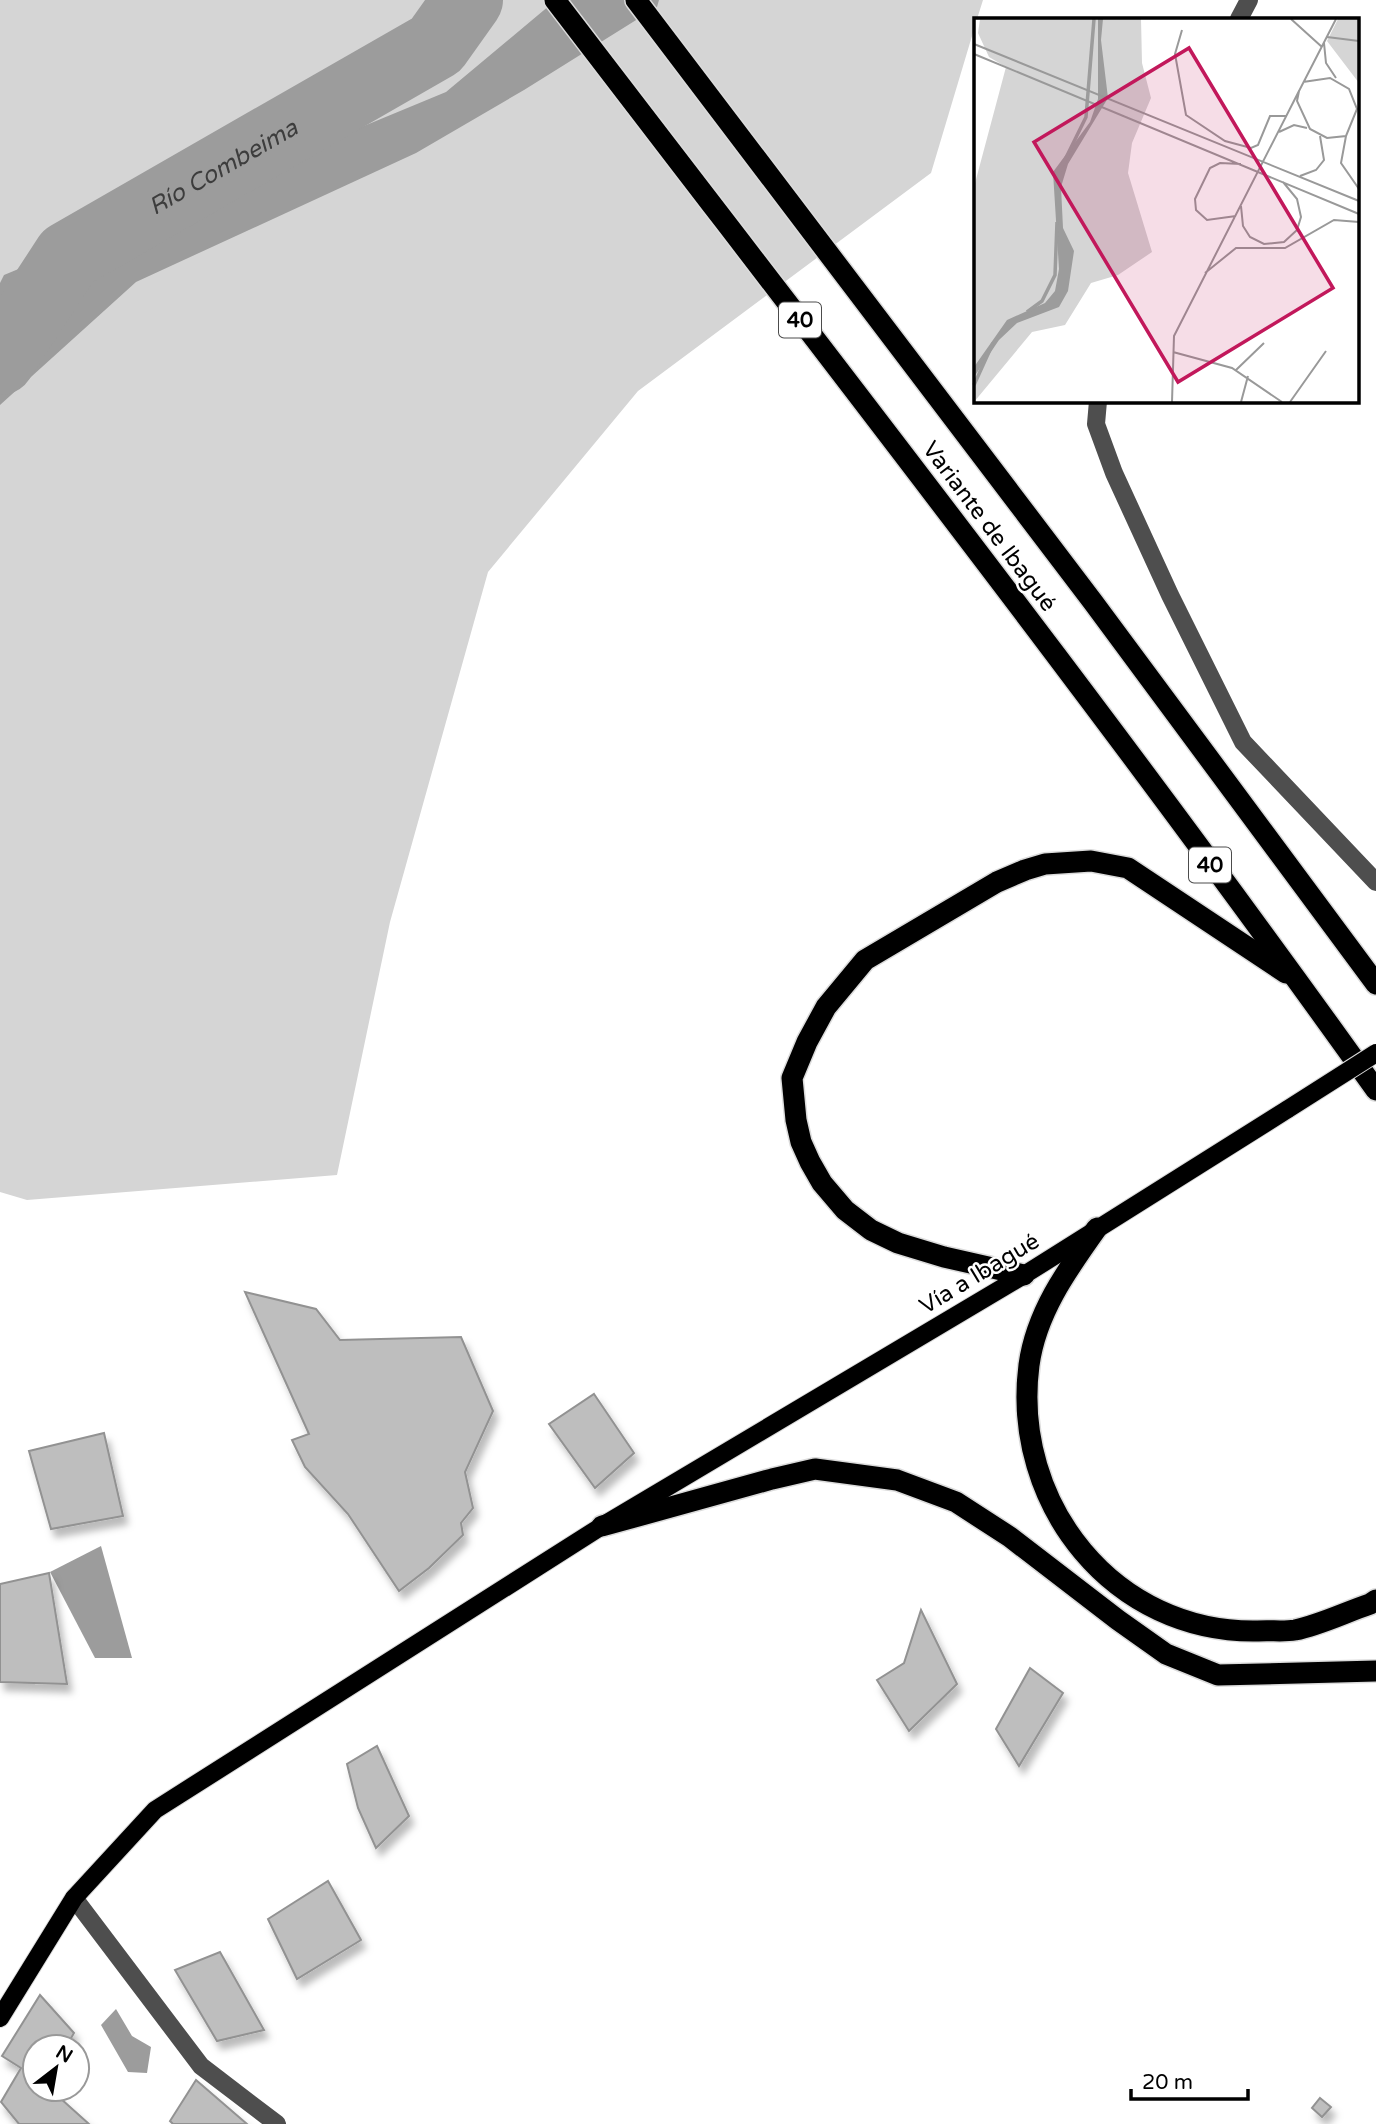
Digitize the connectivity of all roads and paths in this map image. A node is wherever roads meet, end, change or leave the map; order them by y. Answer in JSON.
{"nodes":[{"id":1,"x":555,"y":0,"type":"edge"},
{"id":2,"x":636,"y":0,"type":"edge"},
{"id":3,"x":1249,"y":0,"type":"edge"},
{"id":4,"x":1240,"y":18,"type":"edge"},
{"id":5,"x":1098,"y":402,"type":"edge"},
{"id":6,"x":1376,"y":882,"type":"edge"},
{"id":7,"x":1298,"y":981,"type":"junction"},
{"id":8,"x":1376,"y":984,"type":"edge"},
{"id":9,"x":1376,"y":1053,"type":"edge"},
{"id":10,"x":1376,"y":1090,"type":"edge"},
{"id":11,"x":1097,"y":1228,"type":"junction"},
{"id":12,"x":1024,"y":1275,"type":"junction"},
{"id":13,"x":602,"y":1526,"type":"junction"},
{"id":14,"x":1376,"y":1600,"type":"edge"},
{"id":15,"x":1376,"y":1671,"type":"edge"},
{"id":16,"x":74,"y":1898,"type":"junction"},
{"id":17,"x":0,"y":2018,"type":"edge"},
{"id":18,"x":277,"y":2124,"type":"edge"}],
"edges":[{"from":1,"to":7,"type":"highway","name":"Variante de Ibagué","number":"40"},
{"from":2,"to":8,"type":"highway","name":"Variante de Ibagué"},
{"from":3,"to":4,"type":"street"},
{"from":5,"to":6,"type":"street"},
{"from":7,"to":10,"type":"highway","name":"Variante de Ibagué","number":"40"},
{"from":7,"to":12,"type":"highway"},
{"from":9,"to":11,"type":"main road","name":"Vía a Ibagué","bridge":true},
{"from":11,"to":12,"type":"main road","name":"Vía a Ibagué"},
{"from":11,"to":14,"type":"highway"},
{"from":12,"to":13,"type":"main road","name":"Vía a Ibagué"},
{"from":13,"to":15,"type":"highway"},
{"from":13,"to":16,"type":"main road","name":"Vía a Ibagué"},
{"from":16,"to":17,"type":"main road","name":"Vía a Ibagué"},
{"from":16,"to":18,"type":"street"}]}
